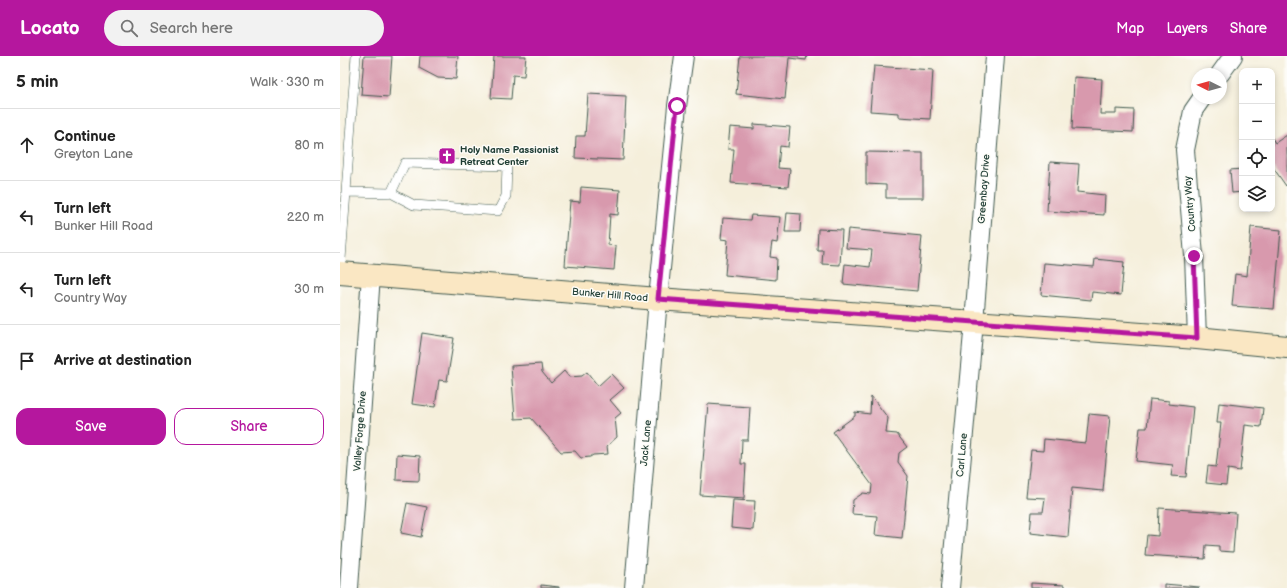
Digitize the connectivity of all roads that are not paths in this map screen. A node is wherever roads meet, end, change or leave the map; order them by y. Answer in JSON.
{"nodes":[{"id":1,"x":356,"y":56,"type":"edge"},
{"id":2,"x":684,"y":56,"type":"edge"},
{"id":3,"x":995,"y":56,"type":"edge"},
{"id":4,"x":1233,"y":56,"type":"edge"},
{"id":5,"x":1224,"y":68,"type":"edge"},
{"id":6,"x":1198,"y":104,"type":"edge"},
{"id":7,"x":346,"y":192,"type":"junction"},
{"id":8,"x":391,"y":193,"type":"junction"},
{"id":9,"x":340,"y":273,"type":"edge"},
{"id":10,"x":371,"y":275,"type":"junction"},
{"id":11,"x":658,"y":299,"type":"junction"},
{"id":12,"x":974,"y":322,"type":"junction"},
{"id":13,"x":1197,"y":338,"type":"junction"},
{"id":14,"x":1287,"y":347,"type":"edge"},
{"id":15,"x":349,"y":588,"type":"edge"},
{"id":16,"x":634,"y":588,"type":"edge"},
{"id":17,"x":950,"y":588,"type":"edge"}],
"edges":[{"from":1,"to":7,"type":"lane"},
{"from":2,"to":11,"type":"street","name":"Jack Lane"},
{"from":3,"to":12,"type":"street","name":"Greenbay Drive"},
{"from":4,"to":5,"type":"street"},
{"from":6,"to":13,"type":"street","name":"Country Way"},
{"from":7,"to":8,"type":"lane"},
{"from":7,"to":9,"type":"lane"},
{"from":8,"to":8,"type":"lane"},
{"from":9,"to":10,"type":"street","name":"Bunker Hill Road"},
{"from":10,"to":11,"type":"street","name":"Bunker Hill Road"},
{"from":10,"to":15,"type":"street","name":"Valley Forge Drive"},
{"from":11,"to":12,"type":"street","name":"Bunker Hill Road"},
{"from":11,"to":16,"type":"street","name":"Jack Lane"},
{"from":12,"to":13,"type":"street","name":"Bunker Hill Road"},
{"from":12,"to":17,"type":"street","name":"Carl Lane"},
{"from":13,"to":14,"type":"street","name":"Bunker Hill Road"}]}
